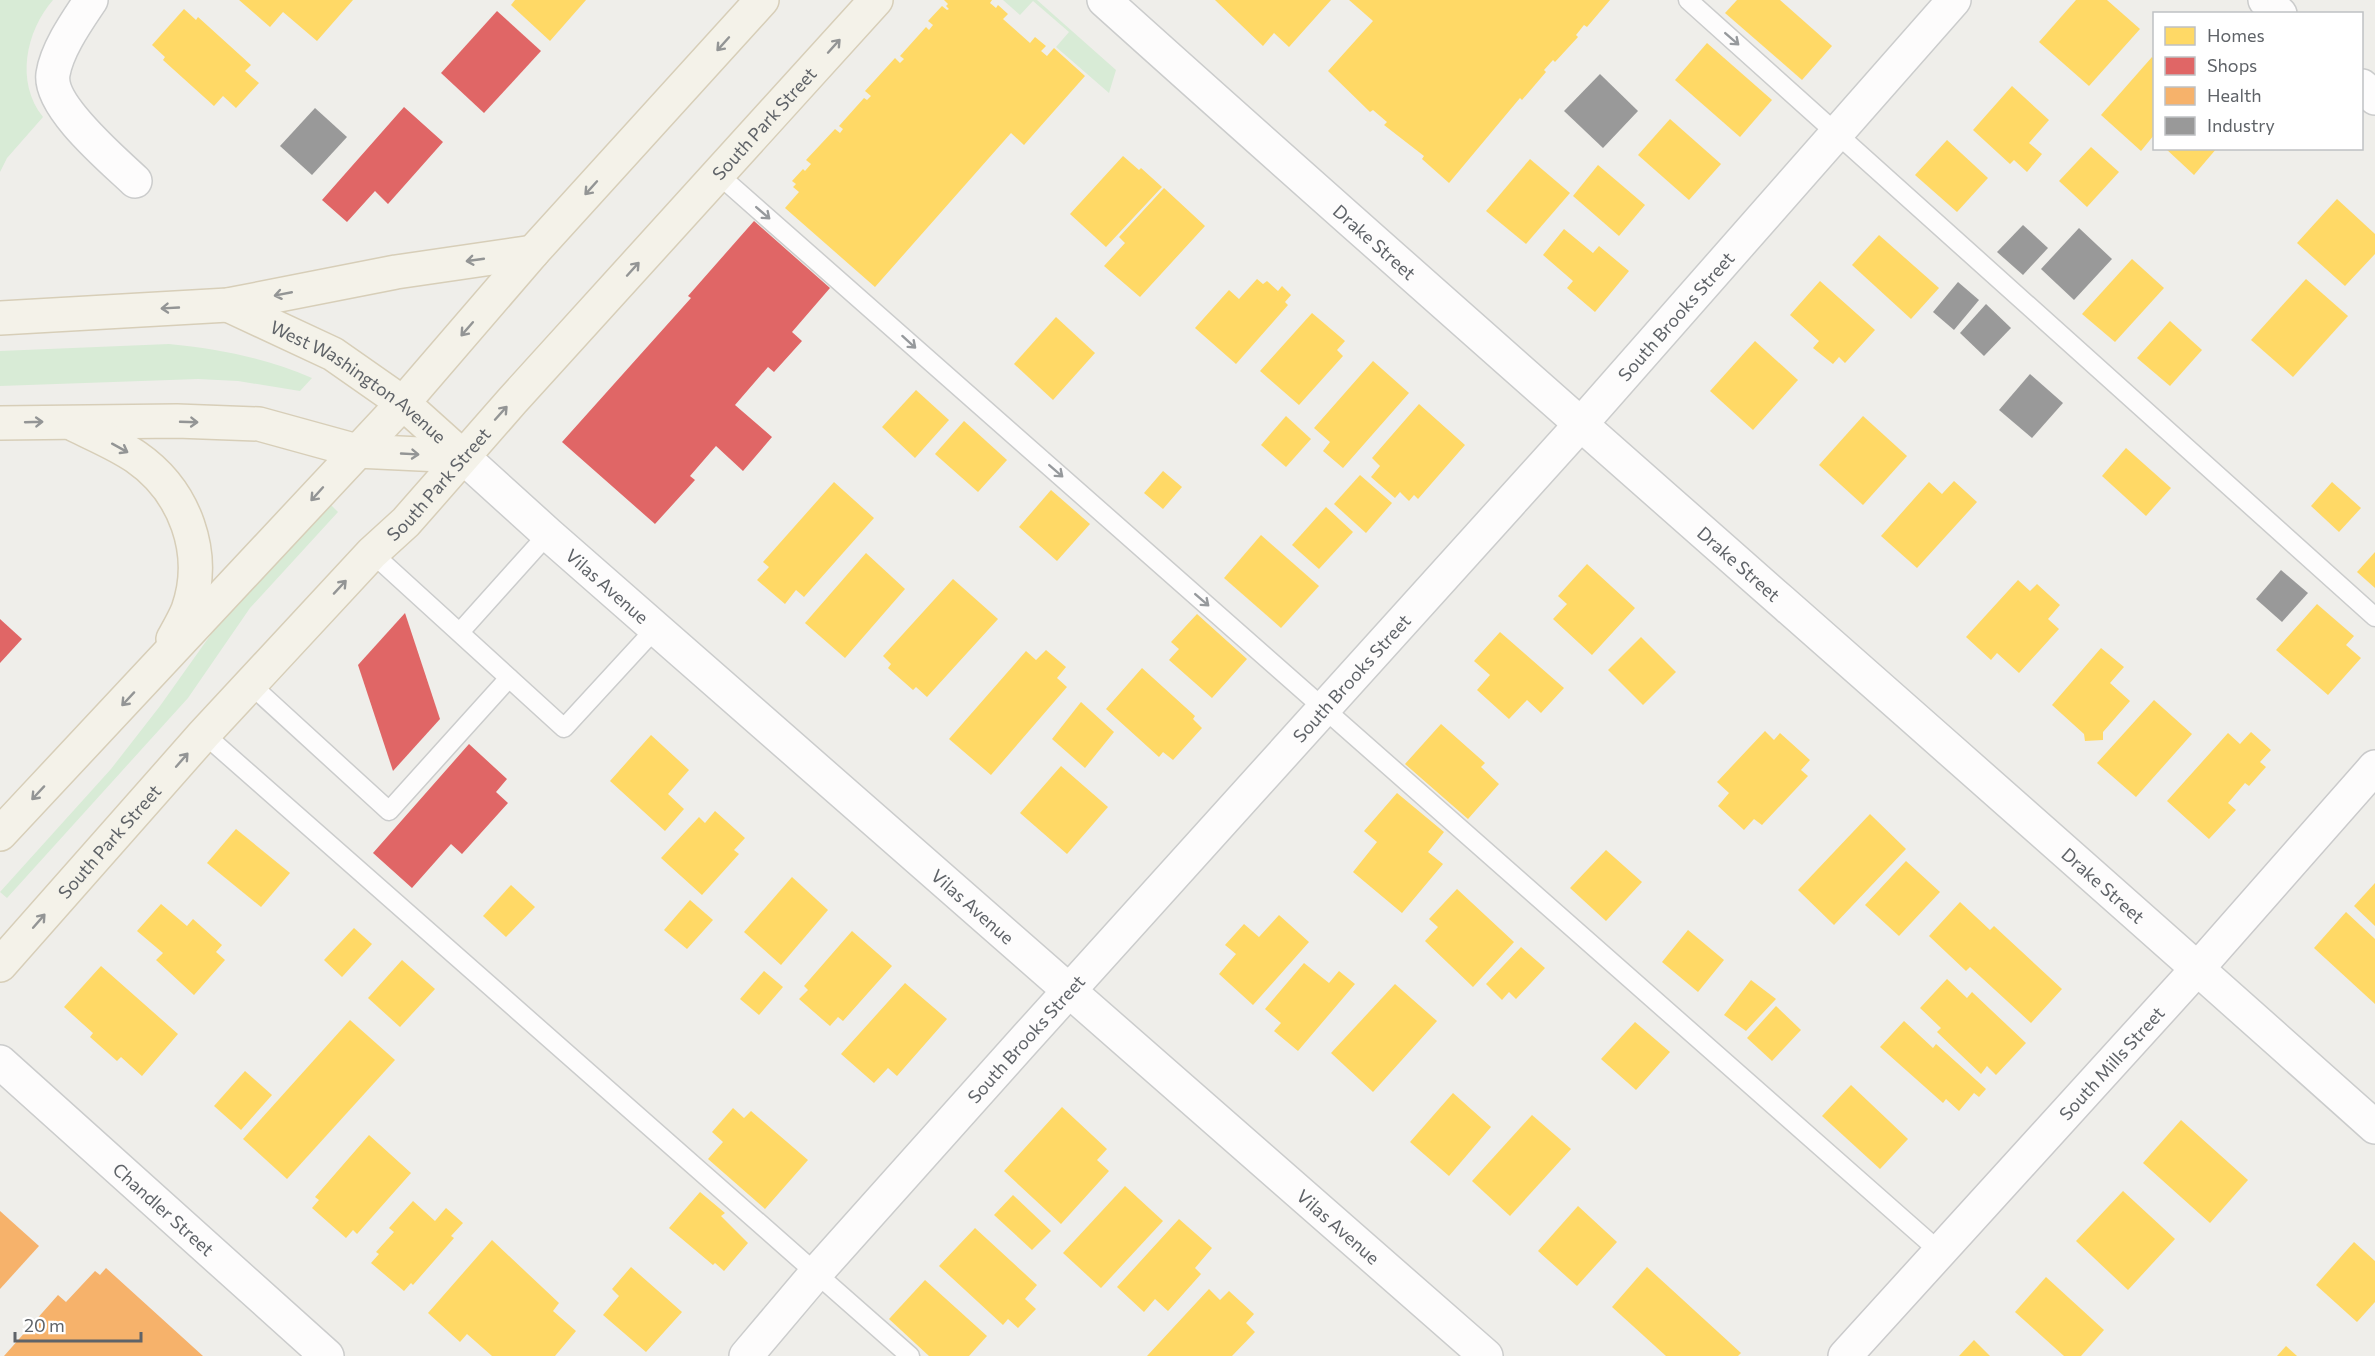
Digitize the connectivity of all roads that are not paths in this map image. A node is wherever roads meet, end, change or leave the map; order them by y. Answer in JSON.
{"nodes":[{"id":1,"x":90,"y":0,"type":"edge"},
{"id":2,"x":762,"y":0,"type":"edge"},
{"id":3,"x":876,"y":0,"type":"edge"},
{"id":4,"x":1104,"y":0,"type":"edge"},
{"id":5,"x":1688,"y":0,"type":"edge"},
{"id":6,"x":1954,"y":0,"type":"edge"},
{"id":7,"x":2265,"y":0,"type":"edge"},
{"id":8,"x":2278,"y":12,"type":"edge"},
{"id":9,"x":2363,"y":88,"type":"edge"},
{"id":10,"x":2375,"y":98,"type":"edge"},
{"id":11,"x":1836,"y":132,"type":"junction"},
{"id":12,"x":719,"y":175,"type":"junction"},
{"id":13,"x":135,"y":181,"type":"dead end"},
{"id":14,"x":533,"y":252,"type":"junction"},
{"id":15,"x":228,"y":305,"type":"junction"},
{"id":16,"x":0,"y":318,"type":"edge"},
{"id":17,"x":403,"y":403,"type":"junction"},
{"id":18,"x":68,"y":421,"type":"junction"},
{"id":19,"x":0,"y":423,"type":"edge"},
{"id":20,"x":1580,"y":425,"type":"junction"},
{"id":21,"x":357,"y":451,"type":"junction"},
{"id":22,"x":462,"y":456,"type":"junction"},
{"id":23,"x":548,"y":534,"type":"junction"},
{"id":24,"x":372,"y":553,"type":"junction"},
{"id":25,"x":2375,"y":618,"type":"edge"},
{"id":26,"x":656,"y":628,"type":"junction"},
{"id":27,"x":460,"y":632,"type":"junction"},
{"id":28,"x":162,"y":663,"type":"junction"},
{"id":29,"x":509,"y":678,"type":"junction"},
{"id":30,"x":250,"y":684,"type":"junction"},
{"id":31,"x":1325,"y":708,"type":"junction"},
{"id":32,"x":204,"y":734,"type":"junction"},
{"id":33,"x":2375,"y":767,"type":"edge"},
{"id":34,"x":0,"y":834,"type":"edge"},
{"id":35,"x":0,"y":965,"type":"edge"},
{"id":36,"x":2198,"y":968,"type":"junction"},
{"id":37,"x":1069,"y":991,"type":"junction"},
{"id":38,"x":0,"y":1062,"type":"edge"},
{"id":39,"x":2375,"y":1127,"type":"edge"},
{"id":40,"x":1939,"y":1251,"type":"junction"},
{"id":41,"x":817,"y":1272,"type":"junction"},
{"id":42,"x":327,"y":1356,"type":"edge"},
{"id":43,"x":746,"y":1356,"type":"edge"},
{"id":44,"x":910,"y":1356,"type":"edge"},
{"id":45,"x":1486,"y":1356,"type":"edge"},
{"id":46,"x":1845,"y":1356,"type":"edge"}],
"edges":[{"from":1,"to":13,"type":"street"},
{"from":2,"to":14,"type":"main road","one_way":true},
{"from":12,"to":3,"type":"main road","name":"South Park Street","one_way":true},
{"from":4,"to":20,"type":"street","name":"Drake Street"},
{"from":5,"to":11,"type":"lane","one_way":true},
{"from":6,"to":11,"type":"street","name":"South Brooks Street"},
{"from":7,"to":8,"type":"street"},
{"from":9,"to":10,"type":"street"},
{"from":11,"to":20,"type":"street","name":"South Brooks Street"},
{"from":11,"to":25,"type":"lane"},
{"from":22,"to":12,"type":"main road","name":"South Park Street","one_way":true},
{"from":12,"to":31,"type":"lane","one_way":true},
{"from":14,"to":15,"type":"main road","one_way":true},
{"from":14,"to":17,"type":"main road","one_way":true},
{"from":15,"to":16,"type":"main road","name":"West Washington Avenue","one_way":true},
{"from":15,"to":17,"type":"main road","name":"West Washington Avenue"},
{"from":17,"to":21,"type":"main road"},
{"from":17,"to":22,"type":"main road","name":"West Washington Avenue"},
{"from":19,"to":18,"type":"main road","name":"West Washington Avenue","one_way":true},
{"from":18,"to":21,"type":"main road","name":"West Washington Avenue","one_way":true},
{"from":18,"to":28,"type":"main road","one_way":true},
{"from":20,"to":31,"type":"street","name":"South Brooks Street"},
{"from":20,"to":36,"type":"street","name":"Drake Street"},
{"from":21,"to":22,"type":"main road","name":"West Washington Avenue","one_way":true},
{"from":21,"to":28,"type":"main road","one_way":true},
{"from":22,"to":23,"type":"street","name":"Vilas Avenue"},
{"from":22,"to":24,"type":"main road","name":"South Park Street"},
{"from":23,"to":26,"type":"street","name":"Vilas Avenue"},
{"from":23,"to":27,"type":"lane"},
{"from":24,"to":27,"type":"lane"},
{"from":30,"to":24,"type":"main road","name":"South Park Street","one_way":true},
{"from":26,"to":29,"type":"lane"},
{"from":26,"to":37,"type":"street","name":"Vilas Avenue"},
{"from":27,"to":29,"type":"lane"},
{"from":28,"to":34,"type":"main road","one_way":true},
{"from":29,"to":30,"type":"lane"},
{"from":30,"to":32,"type":"main road","name":"South Park Street"},
{"from":31,"to":37,"type":"street","name":"South Brooks Street"},
{"from":31,"to":40,"type":"lane"},
{"from":35,"to":32,"type":"main road","name":"South Park Street","one_way":true},
{"from":32,"to":41,"type":"lane"},
{"from":33,"to":36,"type":"street","name":"South Mills Street"},
{"from":36,"to":39,"type":"street","name":"Drake Street"},
{"from":36,"to":40,"type":"street","name":"South Mills Street"},
{"from":37,"to":41,"type":"street","name":"South Brooks Street"},
{"from":37,"to":45,"type":"street","name":"Vilas Avenue"},
{"from":38,"to":42,"type":"street","name":"Chandler Street"},
{"from":40,"to":46,"type":"street","name":"South Mills Street"},
{"from":41,"to":43,"type":"street","name":"South Brooks Street"},
{"from":41,"to":44,"type":"lane"}]}
